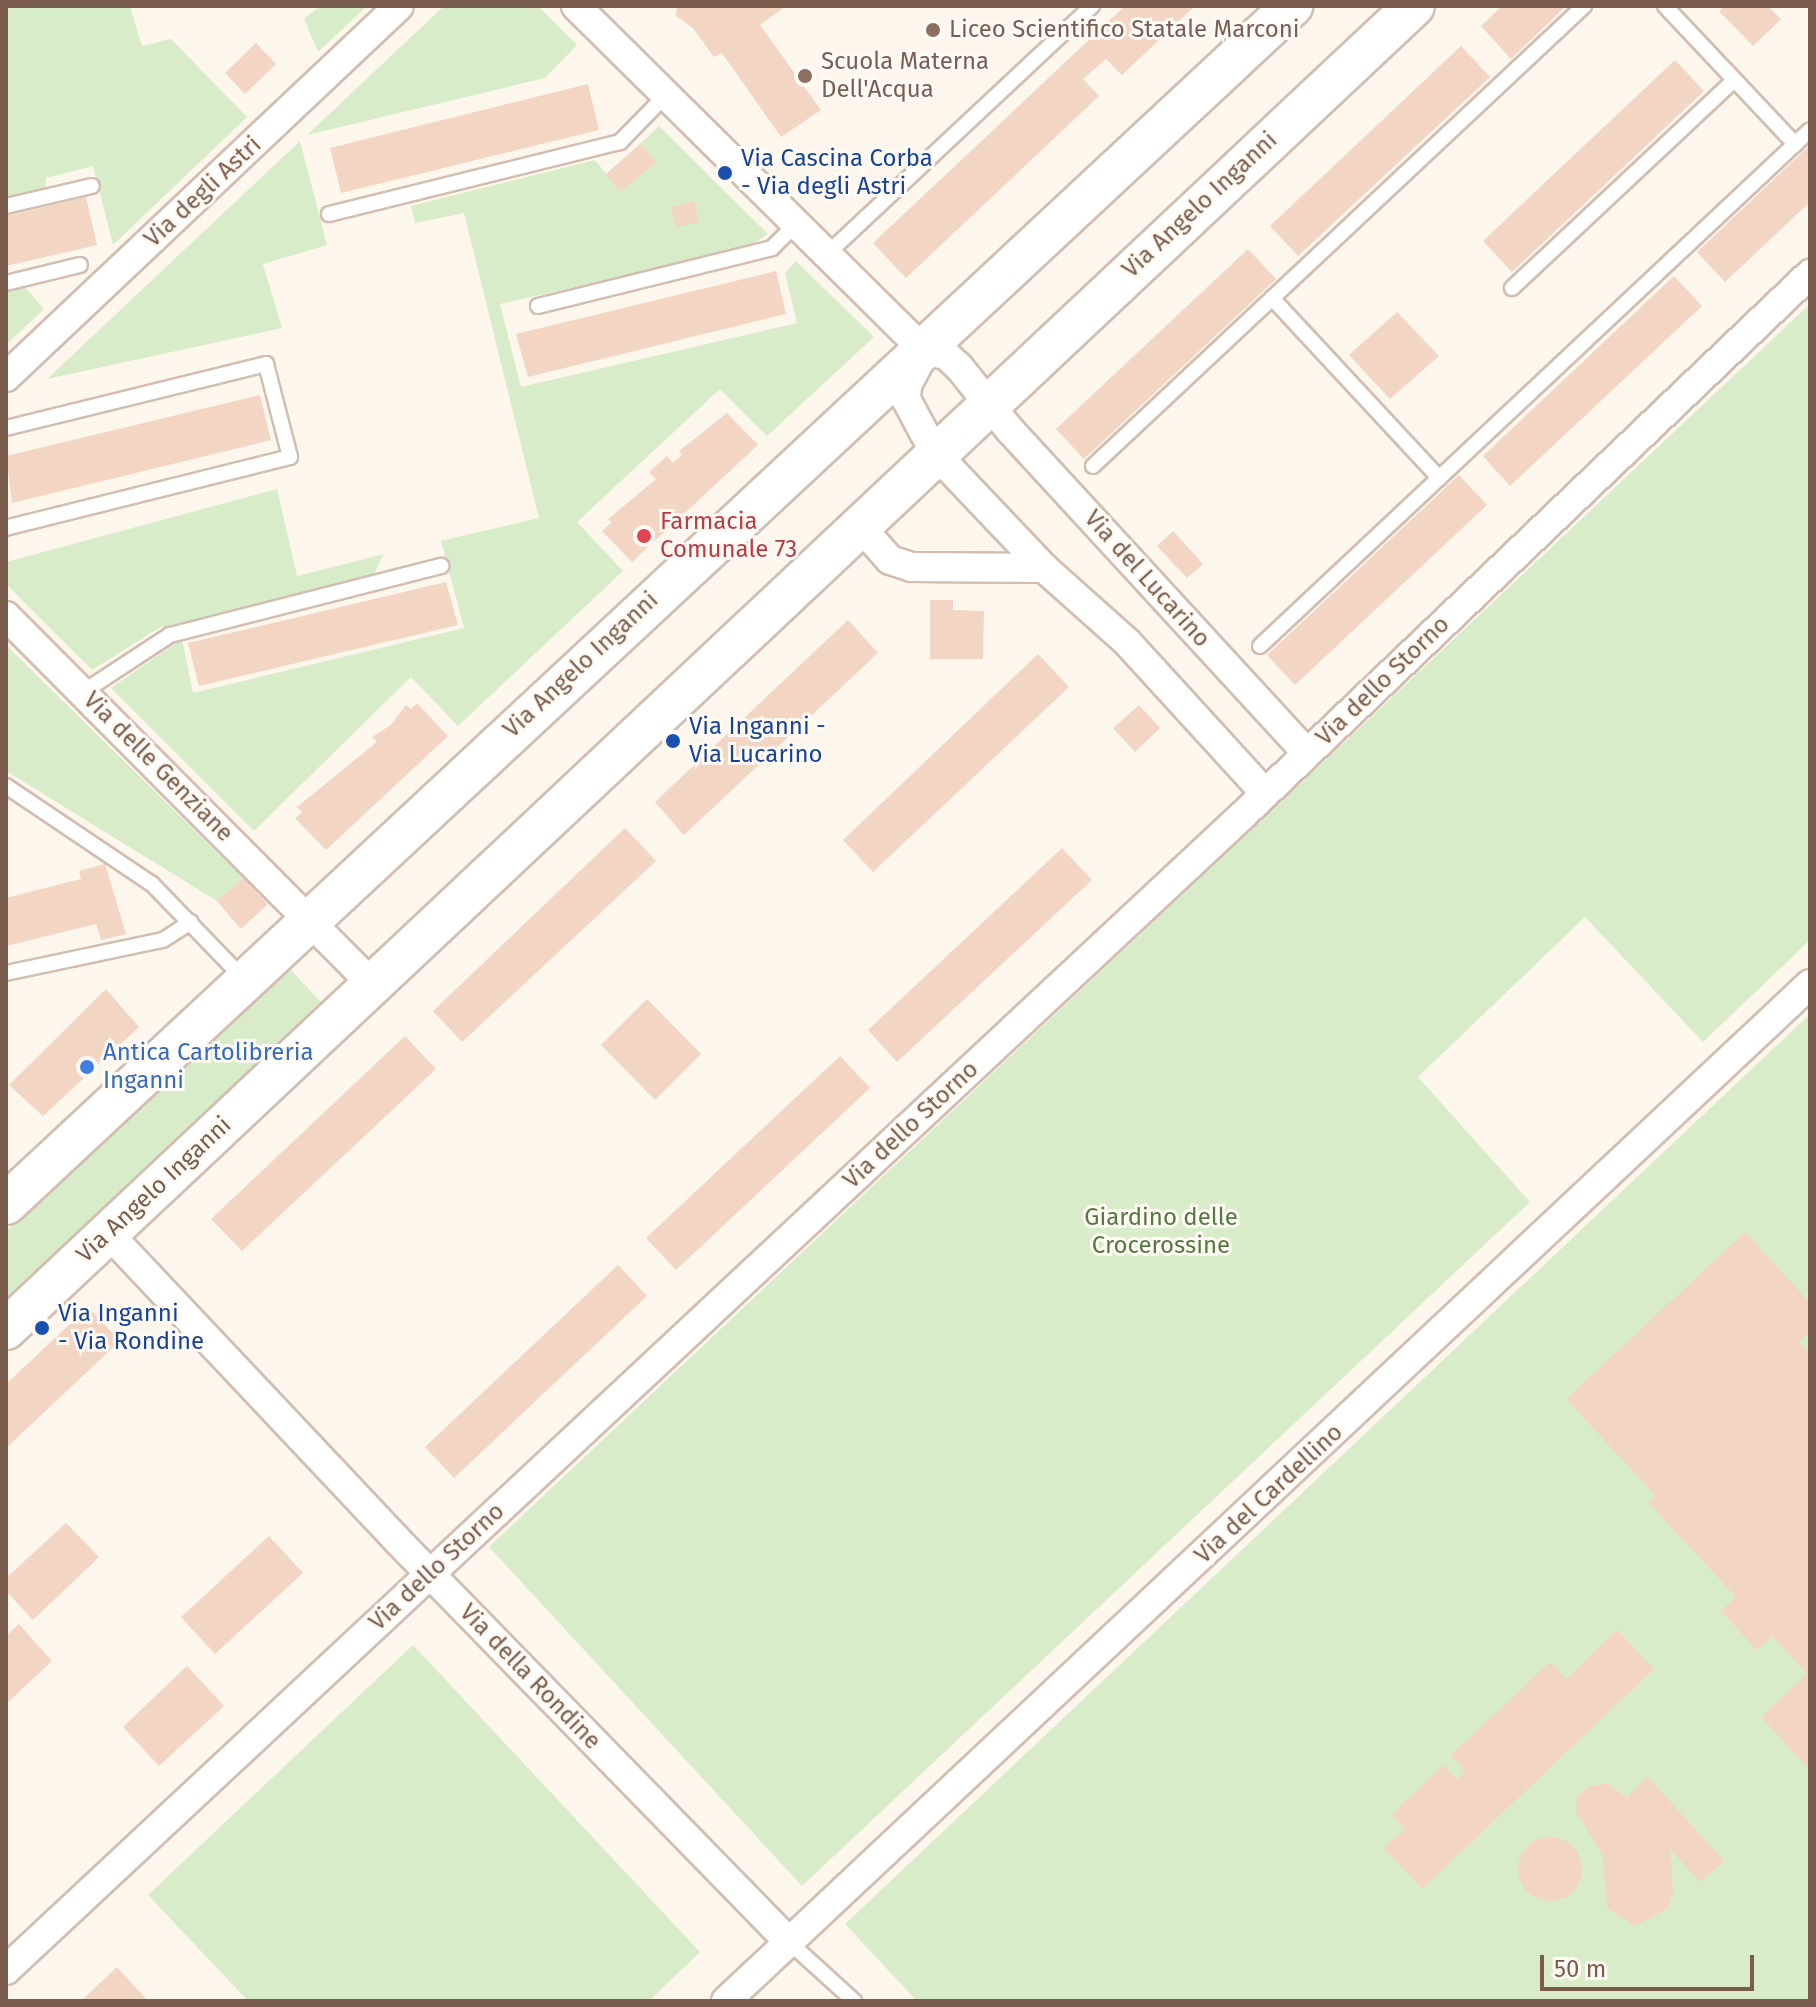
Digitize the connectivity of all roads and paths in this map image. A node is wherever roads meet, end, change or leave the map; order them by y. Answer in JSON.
{"nodes":[{"id":1,"x":399,"y":6,"type":"edge"},
{"id":2,"x":576,"y":6,"type":"edge"},
{"id":3,"x":1092,"y":6,"type":"edge"},
{"id":4,"x":1292,"y":6,"type":"edge"},
{"id":5,"x":1414,"y":6,"type":"edge"},
{"id":6,"x":1584,"y":6,"type":"edge"},
{"id":7,"x":1665,"y":6,"type":"edge"},
{"id":8,"x":1734,"y":80,"type":"junction"},
{"id":9,"x":666,"y":95,"type":"junction"},
{"id":10,"x":1810,"y":130,"type":"edge"},
{"id":11,"x":1795,"y":144,"type":"junction"},
{"id":12,"x":92,"y":186,"type":"dead end"},
{"id":13,"x":6,"y":206,"type":"edge"},
{"id":14,"x":329,"y":214,"type":"dead end"},
{"id":15,"x":796,"y":224,"type":"junction"},
{"id":16,"x":827,"y":254,"type":"junction"},
{"id":17,"x":80,"y":265,"type":"dead end"},
{"id":18,"x":1810,"y":274,"type":"edge"},
{"id":19,"x":6,"y":283,"type":"edge"},
{"id":20,"x":1512,"y":288,"type":"dead end"},
{"id":21,"x":1272,"y":298,"type":"junction"},
{"id":22,"x":538,"y":306,"type":"dead end"},
{"id":23,"x":925,"y":351,"type":"junction"},
{"id":24,"x":6,"y":377,"type":"edge"},
{"id":25,"x":987,"y":404,"type":"junction"},
{"id":26,"x":6,"y":428,"type":"edge"},
{"id":27,"x":935,"y":453,"type":"junction"},
{"id":28,"x":1093,"y":466,"type":"dead end"},
{"id":29,"x":1439,"y":478,"type":"junction"},
{"id":30,"x":860,"y":526,"type":"junction"},
{"id":31,"x":6,"y":528,"type":"edge"},
{"id":32,"x":441,"y":566,"type":"dead end"},
{"id":33,"x":1044,"y":568,"type":"junction"},
{"id":34,"x":6,"y":616,"type":"edge"},
{"id":35,"x":1260,"y":646,"type":"dead end"},
{"id":36,"x":83,"y":692,"type":"junction"},
{"id":37,"x":1307,"y":753,"type":"junction"},
{"id":38,"x":6,"y":786,"type":"edge"},
{"id":39,"x":1265,"y":793,"type":"junction"},
{"id":40,"x":310,"y":918,"type":"junction"},
{"id":41,"x":191,"y":922,"type":"junction"},
{"id":42,"x":6,"y":973,"type":"edge"},
{"id":43,"x":244,"y":980,"type":"junction"},
{"id":44,"x":1810,"y":984,"type":"edge"},
{"id":45,"x":373,"y":985,"type":"junction"},
{"id":46,"x":6,"y":1204,"type":"edge"},
{"id":47,"x":108,"y":1233,"type":"junction"},
{"id":48,"x":6,"y":1329,"type":"edge"},
{"id":49,"x":429,"y":1573,"type":"junction"},
{"id":50,"x":789,"y":1942,"type":"junction"},
{"id":51,"x":6,"y":1970,"type":"edge"},
{"id":52,"x":726,"y":2001,"type":"edge"},
{"id":53,"x":854,"y":2001,"type":"edge"}],
"edges":[{"from":1,"to":24,"type":"street","name":"Via degli Astri"},
{"from":2,"to":9,"type":"street"},
{"from":3,"to":16,"type":"lane"},
{"from":4,"to":23,"type":"street","name":"Via Angelo Inganni"},
{"from":5,"to":25,"type":"street","name":"Via Angelo Inganni"},
{"from":6,"to":21,"type":"lane"},
{"from":7,"to":8,"type":"lane"},
{"from":8,"to":11,"type":"lane"},
{"from":8,"to":20,"type":"lane"},
{"from":9,"to":14,"type":"lane"},
{"from":9,"to":15,"type":"street"},
{"from":10,"to":11,"type":"lane"},
{"from":11,"to":29,"type":"lane"},
{"from":12,"to":13,"type":"lane"},
{"from":15,"to":16,"type":"street"},
{"from":15,"to":22,"type":"lane"},
{"from":16,"to":23,"type":"street"},
{"from":17,"to":19,"type":"lane"},
{"from":18,"to":37,"type":"street","name":"Via dello Storno"},
{"from":21,"to":28,"type":"lane"},
{"from":21,"to":29,"type":"lane"},
{"from":23,"to":25,"type":"street"},
{"from":23,"to":27,"type":"street","name":"Via Angelo Inganni"},
{"from":23,"to":40,"type":"street","name":"Via Angelo Inganni"},
{"from":25,"to":27,"type":"street","name":"Via Angelo Inganni"},
{"from":25,"to":37,"type":"street","name":"Via del Lucarino"},
{"from":26,"to":31,"type":"lane"},
{"from":27,"to":30,"type":"street","name":"Via Angelo Inganni"},
{"from":27,"to":33,"type":"street"},
{"from":29,"to":35,"type":"lane"},
{"from":30,"to":33,"type":"street"},
{"from":30,"to":45,"type":"street","name":"Via Angelo Inganni"},
{"from":32,"to":36,"type":"lane"},
{"from":33,"to":39,"type":"street"},
{"from":34,"to":36,"type":"street","name":"Via delle Genziane"},
{"from":36,"to":40,"type":"street","name":"Via delle Genziane"},
{"from":37,"to":39,"type":"street","name":"Via dello Storno"},
{"from":38,"to":41,"type":"lane"},
{"from":39,"to":49,"type":"street","name":"Via dello Storno"},
{"from":40,"to":43,"type":"street","name":"Via Angelo Inganni"},
{"from":40,"to":45,"type":"street"},
{"from":41,"to":42,"type":"lane"},
{"from":41,"to":43,"type":"lane"},
{"from":43,"to":46,"type":"street","name":"Via Angelo Inganni"},
{"from":44,"to":50,"type":"street","name":"Via del Cardellino"},
{"from":45,"to":47,"type":"street","name":"Via Angelo Inganni"},
{"from":47,"to":48,"type":"street","name":"Via Angelo Inganni"},
{"from":47,"to":49,"type":"street","name":"Via della Rondine"},
{"from":49,"to":50,"type":"street","name":"Via della Rondine"},
{"from":49,"to":51,"type":"street","name":"Via dello Storno"},
{"from":50,"to":52,"type":"street","name":"Via del Cardellino"},
{"from":50,"to":53,"type":"lane"}]}
